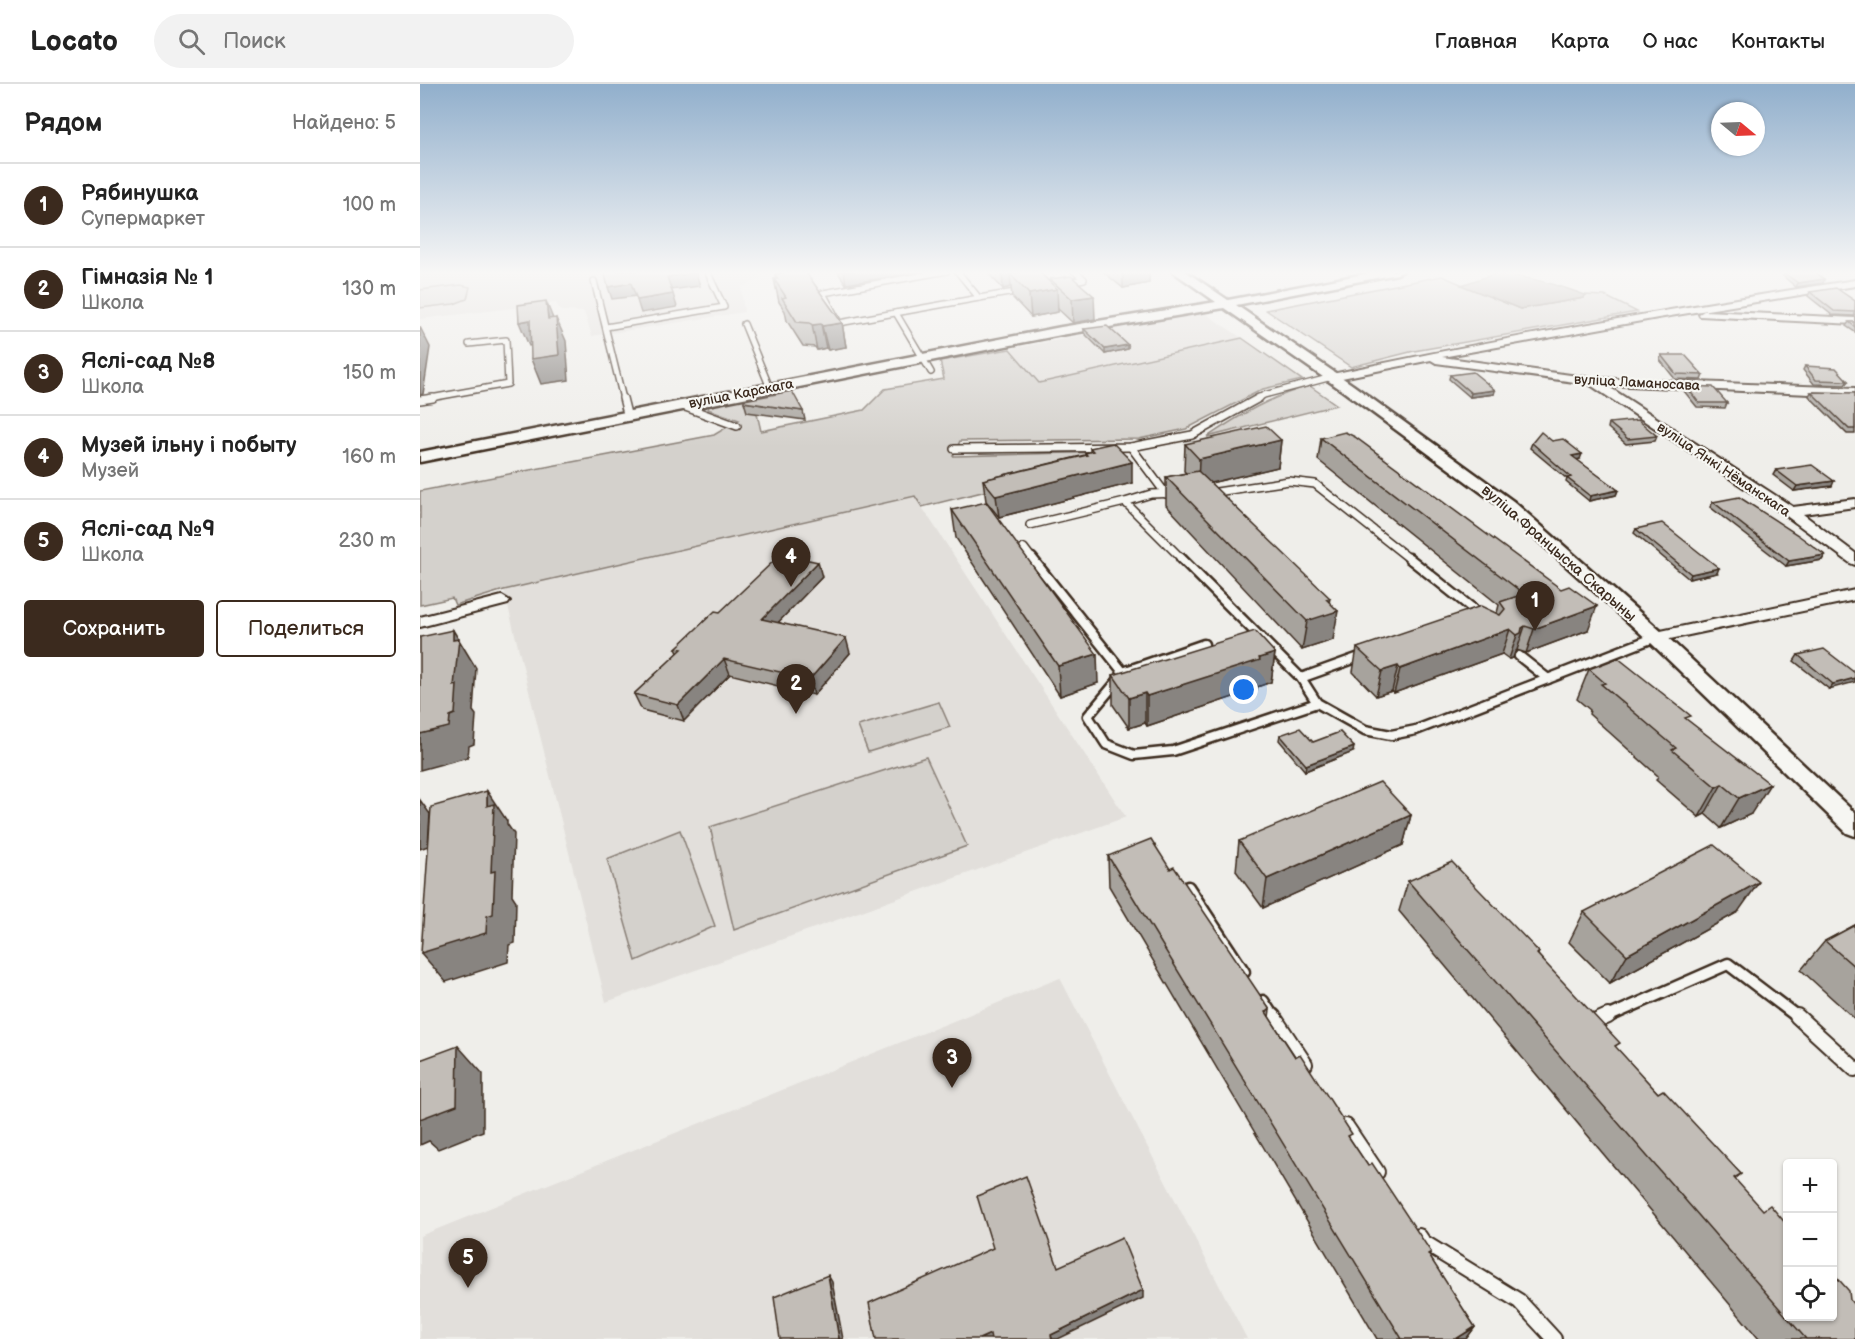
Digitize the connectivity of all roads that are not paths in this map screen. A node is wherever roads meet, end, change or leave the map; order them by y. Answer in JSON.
{"nodes":[{"id":1,"x":607,"y":330,"type":"edge"},
{"id":2,"x":746,"y":330,"type":"edge"},
{"id":3,"x":906,"y":330,"type":"edge"},
{"id":4,"x":1068,"y":330,"type":"edge"},
{"id":5,"x":1262,"y":330,"type":"edge"},
{"id":6,"x":1571,"y":330,"type":"edge"},
{"id":7,"x":469,"y":344,"type":"dead end"},
{"id":8,"x":924,"y":357,"type":"junction"},
{"id":9,"x":1420,"y":358,"type":"junction"},
{"id":10,"x":931,"y":372,"type":"dead end"},
{"id":11,"x":1332,"y":377,"type":"junction"},
{"id":12,"x":1592,"y":381,"type":"junction"},
{"id":13,"x":770,"y":388,"type":"junction"},
{"id":14,"x":1855,"y":392,"type":"edge"},
{"id":15,"x":420,"y":400,"type":"edge"},
{"id":16,"x":680,"y":405,"type":"junction"},
{"id":17,"x":627,"y":414,"type":"junction"},
{"id":18,"x":737,"y":426,"type":"dead end"},
{"id":19,"x":1131,"y":447,"type":"junction"},
{"id":20,"x":954,"y":449,"type":"dead end"},
{"id":21,"x":420,"y":457,"type":"edge"},
{"id":22,"x":1190,"y":493,"type":"edge"},
{"id":23,"x":1202,"y":493,"type":"edge"},
{"id":24,"x":1166,"y":494,"type":"junction"},
{"id":25,"x":1125,"y":502,"type":"junction"},
{"id":26,"x":1855,"y":503,"type":"edge"},
{"id":27,"x":1790,"y":512,"type":"junction"},
{"id":28,"x":1030,"y":525,"type":"dead end"},
{"id":29,"x":1024,"y":548,"type":"dead end"},
{"id":30,"x":1855,"y":560,"type":"edge"},
{"id":31,"x":1855,"y":595,"type":"edge"},
{"id":32,"x":502,"y":601,"type":"dead end"},
{"id":33,"x":1460,"y":621,"type":"edge"},
{"id":34,"x":420,"y":622,"type":"edge"},
{"id":35,"x":1656,"y":637,"type":"junction"},
{"id":36,"x":1204,"y":644,"type":"edge"},
{"id":37,"x":1375,"y":652,"type":"edge"},
{"id":38,"x":1519,"y":656,"type":"edge"},
{"id":39,"x":1599,"y":659,"type":"junction"},
{"id":40,"x":1608,"y":666,"type":"edge"},
{"id":41,"x":1123,"y":672,"type":"junction"},
{"id":42,"x":1301,"y":678,"type":"junction"},
{"id":43,"x":1548,"y":679,"type":"junction"},
{"id":44,"x":1317,"y":703,"type":"junction"},
{"id":45,"x":1855,"y":827,"type":"edge"},
{"id":46,"x":1188,"y":887,"type":"edge"},
{"id":47,"x":1589,"y":1026,"type":"edge"},
{"id":48,"x":1855,"y":1069,"type":"edge"},
{"id":49,"x":1312,"y":1074,"type":"edge"},
{"id":50,"x":1338,"y":1114,"type":"edge"},
{"id":51,"x":1384,"y":1183,"type":"edge"},
{"id":52,"x":1410,"y":1222,"type":"edge"},
{"id":53,"x":1554,"y":1339,"type":"edge"}],
"edges":[{"from":1,"to":17,"type":"lane"},
{"from":2,"to":13,"type":"lane"},
{"from":3,"to":8,"type":"lane"},
{"from":4,"to":8,"type":"street","name":"вуліца Карскага"},
{"from":5,"to":11,"type":"street","name":"вуліца Францыска Скарыны"},
{"from":6,"to":9,"type":"street"},
{"from":7,"to":15,"type":"lane"},
{"from":8,"to":10,"type":"lane"},
{"from":8,"to":13,"type":"street","name":"вуліца Карскага"},
{"from":9,"to":11,"type":"street"},
{"from":9,"to":12,"type":"street","name":"вуліца Ламаносава"},
{"from":11,"to":19,"type":"lane"},
{"from":11,"to":35,"type":"street","name":"вуліца Францыска Скарыны"},
{"from":12,"to":14,"type":"street","name":"вуліца Ламаносава"},
{"from":12,"to":27,"type":"street","name":"вуліца Янкі Нёманскага"},
{"from":13,"to":16,"type":"street","name":"вуліца Карскага"},
{"from":16,"to":17,"type":"street","name":"вуліца Карскага"},
{"from":16,"to":18,"type":"lane"},
{"from":17,"to":21,"type":"street","name":"вуліца Карскага"},
{"from":19,"to":20,"type":"lane"},
{"from":19,"to":24,"type":"lane"},
{"from":22,"to":24,"type":"lane"},
{"from":23,"to":33,"type":"lane"},
{"from":24,"to":25,"type":"lane"},
{"from":25,"to":28,"type":"lane"},
{"from":25,"to":42,"type":"lane"},
{"from":26,"to":27,"type":"street"},
{"from":27,"to":30,"type":"street","name":"вуліца Янкі Нёманскага"},
{"from":29,"to":41,"type":"lane"},
{"from":31,"to":35,"type":"street"},
{"from":32,"to":34,"type":"street"},
{"from":35,"to":39,"type":"lane"},
{"from":35,"to":45,"type":"street","name":"вуліца Францыска Скарыны"},
{"from":36,"to":41,"type":"lane"},
{"from":37,"to":42,"type":"lane"},
{"from":38,"to":43,"type":"lane"},
{"from":39,"to":40,"type":"lane"},
{"from":39,"to":43,"type":"lane"},
{"from":41,"to":44,"type":"lane"},
{"from":42,"to":44,"type":"lane"},
{"from":43,"to":44,"type":"lane"},
{"from":46,"to":49,"type":"lane"},
{"from":47,"to":48,"type":"lane"},
{"from":50,"to":51,"type":"lane"},
{"from":52,"to":53,"type":"lane"}]}
